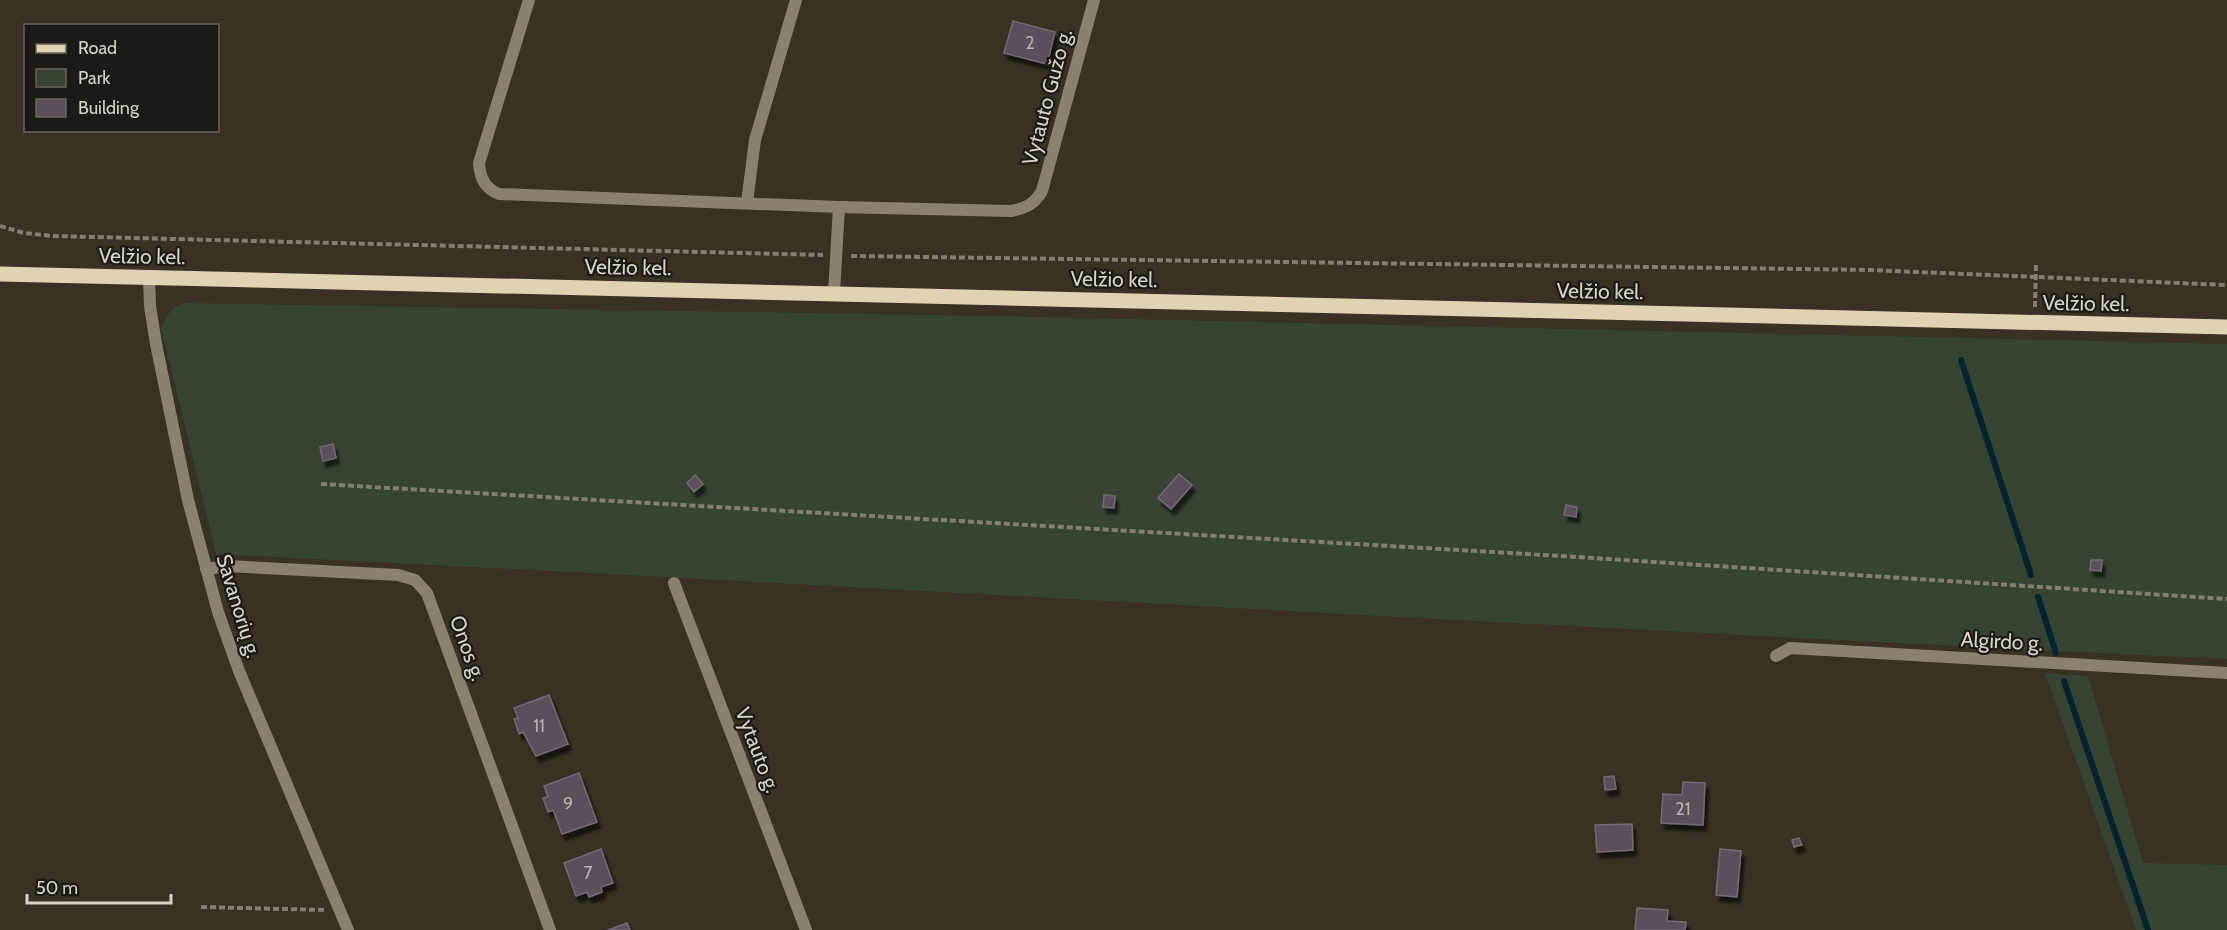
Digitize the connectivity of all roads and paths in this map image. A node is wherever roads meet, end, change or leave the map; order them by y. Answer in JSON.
{"nodes":[{"id":1,"x":529,"y":0,"type":"edge"},
{"id":2,"x":796,"y":0,"type":"edge"},
{"id":3,"x":1094,"y":0,"type":"edge"},
{"id":4,"x":747,"y":201,"type":"junction"},
{"id":5,"x":839,"y":207,"type":"junction"},
{"id":6,"x":0,"y":226,"type":"edge"},
{"id":7,"x":835,"y":255,"type":"junction"},
{"id":8,"x":2036,"y":263,"type":"dead end"},
{"id":9,"x":0,"y":273,"type":"edge"},
{"id":10,"x":2036,"y":276,"type":"junction"},
{"id":11,"x":149,"y":277,"type":"junction"},
{"id":12,"x":2227,"y":285,"type":"edge"},
{"id":13,"x":834,"y":293,"type":"junction"},
{"id":14,"x":2035,"y":322,"type":"junction"},
{"id":15,"x":2227,"y":327,"type":"edge"},
{"id":16,"x":321,"y":484,"type":"dead end"},
{"id":17,"x":206,"y":569,"type":"junction"},
{"id":18,"x":674,"y":583,"type":"dead end"},
{"id":19,"x":2227,"y":599,"type":"edge"},
{"id":20,"x":1776,"y":656,"type":"dead end"},
{"id":21,"x":2227,"y":674,"type":"edge"},
{"id":22,"x":201,"y":906,"type":"dead end"},
{"id":23,"x":340,"y":910,"type":"junction"},
{"id":24,"x":348,"y":930,"type":"edge"},
{"id":25,"x":550,"y":930,"type":"edge"},
{"id":26,"x":806,"y":930,"type":"edge"}],
"edges":[{"from":1,"to":4,"type":"street"},
{"from":2,"to":4,"type":"street"},
{"from":3,"to":5,"type":"street","name":"Vytauto Gužo g."},
{"from":4,"to":5,"type":"street"},
{"from":5,"to":7,"type":"street"},
{"from":6,"to":7,"type":"path"},
{"from":7,"to":10,"type":"path"},
{"from":7,"to":13,"type":"street"},
{"from":8,"to":10,"type":"path"},
{"from":9,"to":11,"type":"main road","name":"Velžio kel."},
{"from":10,"to":12,"type":"path"},
{"from":10,"to":14,"type":"path"},
{"from":11,"to":13,"type":"main road","name":"Velžio kel."},
{"from":11,"to":17,"type":"street","name":"Savanorių g."},
{"from":13,"to":14,"type":"main road","name":"Velžio kel."},
{"from":14,"to":15,"type":"main road","name":"Velžio kel."},
{"from":16,"to":19,"type":"path"},
{"from":17,"to":23,"type":"street","name":"Savanorių g."},
{"from":17,"to":25,"type":"street","name":"Onos g."},
{"from":18,"to":26,"type":"street","name":"Vytauto g."},
{"from":20,"to":21,"type":"street","name":"Algirdo g."},
{"from":22,"to":23,"type":"path"},
{"from":23,"to":24,"type":"street","name":"Savanorių g."}]}
